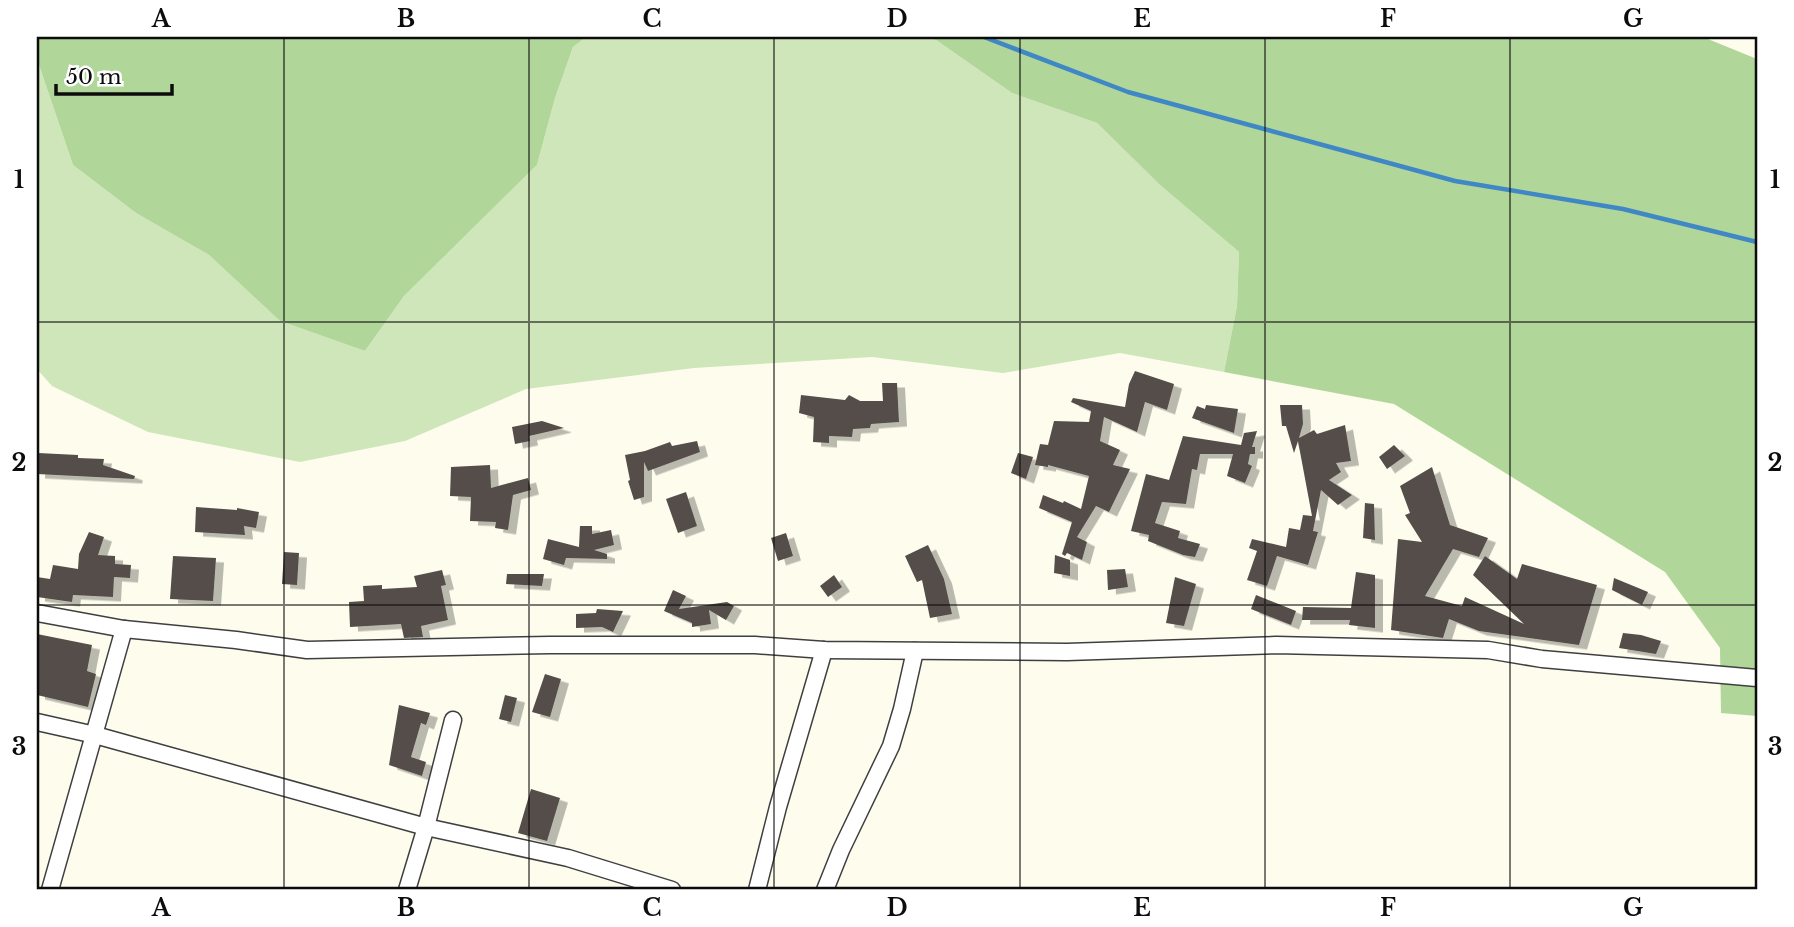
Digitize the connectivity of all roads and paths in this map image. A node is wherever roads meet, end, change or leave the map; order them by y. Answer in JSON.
{"nodes":[{"id":1,"x":37,"y":613,"type":"edge"},
{"id":2,"x":124,"y":629,"type":"junction"},
{"id":3,"x":824,"y":650,"type":"junction"},
{"id":4,"x":915,"y":651,"type":"junction"},
{"id":5,"x":1757,"y":678,"type":"edge"},
{"id":6,"x":453,"y":720,"type":"dead end"},
{"id":7,"x":37,"y":722,"type":"edge"},
{"id":8,"x":95,"y":735,"type":"junction"},
{"id":9,"x":426,"y":827,"type":"junction"},
{"id":10,"x":50,"y":890,"type":"edge"},
{"id":11,"x":407,"y":890,"type":"edge"},
{"id":12,"x":672,"y":890,"type":"edge"},
{"id":13,"x":757,"y":890,"type":"edge"},
{"id":14,"x":825,"y":890,"type":"edge"}],
"edges":[{"from":1,"to":2,"type":"street"},
{"from":2,"to":3,"type":"street"},
{"from":2,"to":8,"type":"street"},
{"from":3,"to":4,"type":"street"},
{"from":3,"to":13,"type":"street"},
{"from":4,"to":5,"type":"street"},
{"from":4,"to":14,"type":"street"},
{"from":6,"to":9,"type":"street"},
{"from":7,"to":8,"type":"street"},
{"from":8,"to":9,"type":"street"},
{"from":8,"to":10,"type":"street"},
{"from":9,"to":11,"type":"street"},
{"from":9,"to":12,"type":"street"}]}
